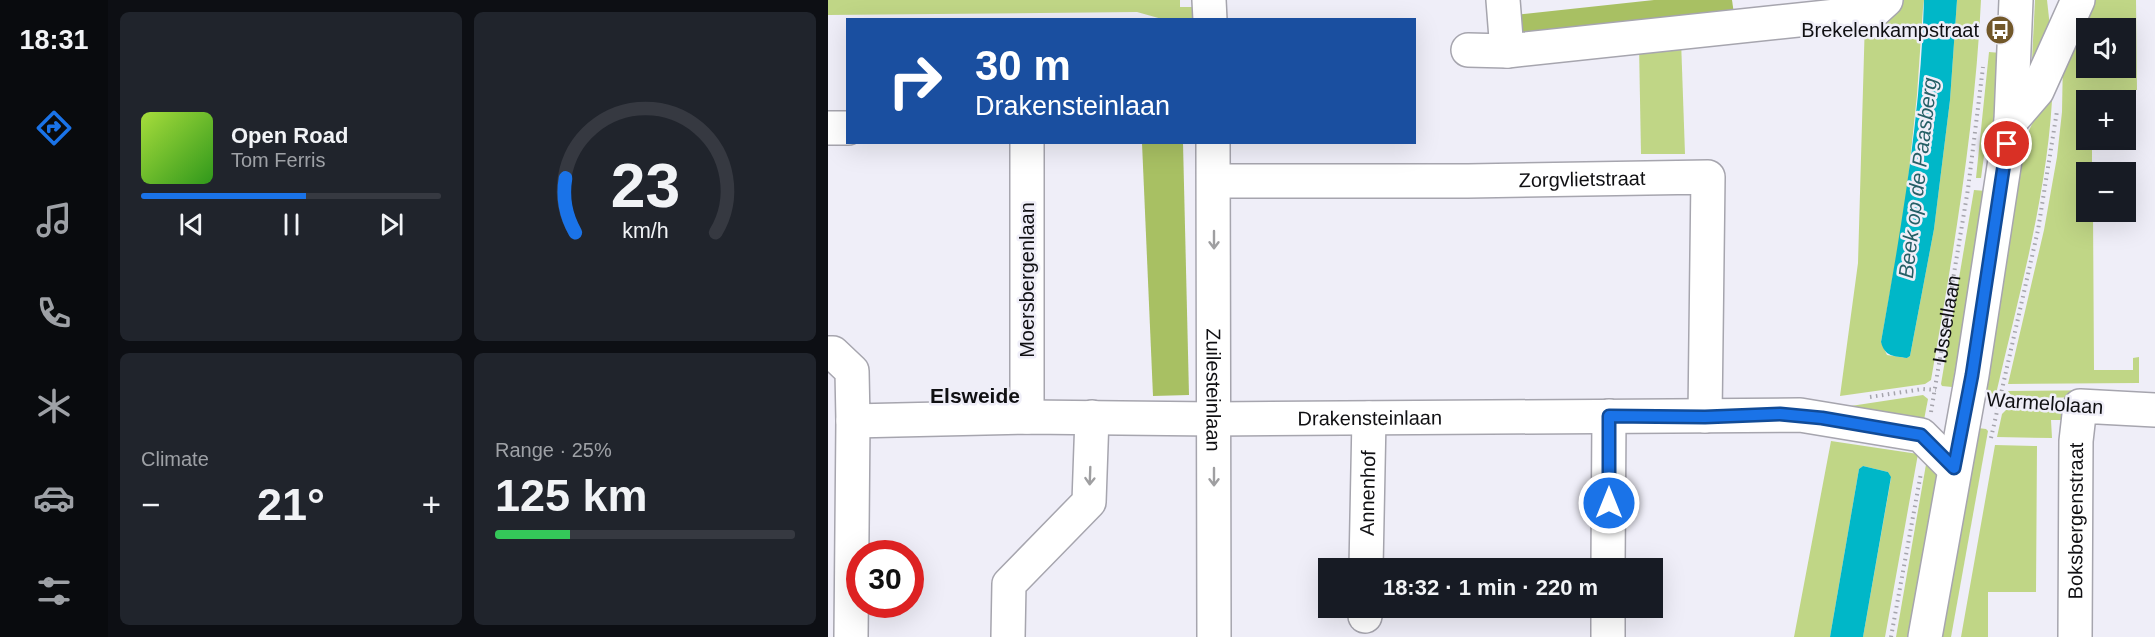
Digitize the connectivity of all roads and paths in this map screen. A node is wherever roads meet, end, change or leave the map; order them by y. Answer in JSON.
{"nodes":[{"id":1,"x":1503,"y":0,"type":"edge"},
{"id":2,"x":1886,"y":0,"type":"edge"},
{"id":3,"x":2016,"y":0,"type":"edge"},
{"id":4,"x":2078,"y":0,"type":"edge"},
{"id":5,"x":1468,"y":50,"type":"dead end"},
{"id":6,"x":1507,"y":51,"type":"junction"},
{"id":7,"x":1983,"y":62,"type":"dead end"},
{"id":8,"x":2058,"y":100,"type":"dead end"},
{"id":9,"x":2011,"y":121,"type":"junction"},
{"id":10,"x":828,"y":128,"type":"edge"},
{"id":11,"x":846,"y":128,"type":"edge"},
{"id":12,"x":1027,"y":144,"type":"edge"},
{"id":13,"x":1213,"y":144,"type":"edge"},
{"id":14,"x":1214,"y":181,"type":"junction"},
{"id":15,"x":828,"y":353,"type":"edge"},
{"id":16,"x":1935,"y":390,"type":"junction"},
{"id":17,"x":1967,"y":396,"type":"junction"},
{"id":18,"x":1999,"y":401,"type":"junction"},
{"id":19,"x":2080,"y":406,"type":"junction"},
{"id":20,"x":2155,"y":410,"type":"edge"},
{"id":21,"x":1609,"y":416,"type":"junction"},
{"id":22,"x":1028,"y":417,"type":"junction"},
{"id":23,"x":1092,"y":417,"type":"junction"},
{"id":24,"x":1705,"y":417,"type":"junction"},
{"id":25,"x":1369,"y":418,"type":"junction"},
{"id":26,"x":1214,"y":419,"type":"junction"},
{"id":27,"x":853,"y":422,"type":"junction"},
{"id":28,"x":1927,"y":439,"type":"junction"},
{"id":29,"x":1991,"y":442,"type":"dead end"},
{"id":30,"x":1954,"y":468,"type":"junction"},
{"id":31,"x":1366,"y":558,"type":"edge"},
{"id":32,"x":1608,"y":558,"type":"edge"},
{"id":33,"x":1608,"y":618,"type":"edge"},
{"id":34,"x":851,"y":637,"type":"edge"},
{"id":35,"x":1008,"y":637,"type":"edge"},
{"id":36,"x":1214,"y":637,"type":"edge"},
{"id":37,"x":1608,"y":637,"type":"edge"},
{"id":38,"x":1891,"y":637,"type":"edge"},
{"id":39,"x":1925,"y":637,"type":"edge"},
{"id":40,"x":2075,"y":637,"type":"edge"}],
"edges":[{"from":1,"to":6,"type":"street"},
{"from":2,"to":6,"type":"street"},
{"from":3,"to":9,"type":"street","name":"IJssellaan"},
{"from":4,"to":9,"type":"street"},
{"from":5,"to":6,"type":"street"},
{"from":7,"to":16,"type":"path","name":"IJssellaan"},
{"from":8,"to":18,"type":"path"},
{"from":9,"to":17,"type":"street","name":"IJssellaan"},
{"from":10,"to":11,"type":"street"},
{"from":12,"to":22,"type":"street","name":"Moersbergenlaan"},
{"from":13,"to":14,"type":"street","name":"Zuilesteinlaan"},
{"from":14,"to":24,"type":"street","name":"Zorgvlietstraat"},
{"from":14,"to":26,"type":"street","name":"Zuilesteinlaan","one_way":true},
{"from":15,"to":27,"type":"street"},
{"from":16,"to":17,"type":"path","name":"Warmelolaan"},
{"from":16,"to":28,"type":"path","name":"IJssellaan"},
{"from":17,"to":18,"type":"path","name":"Warmelolaan"},
{"from":17,"to":30,"type":"street","name":"IJssellaan"},
{"from":18,"to":19,"type":"path","name":"Warmelolaan"},
{"from":18,"to":29,"type":"path"},
{"from":19,"to":20,"type":"street","name":"Warmelolaan"},
{"from":19,"to":40,"type":"street","name":"Boksbergenstraat"},
{"from":21,"to":24,"type":"street","name":"Drakensteinlaan"},
{"from":21,"to":25,"type":"street","name":"Drakensteinlaan"},
{"from":21,"to":32,"type":"street"},
{"from":22,"to":23,"type":"street","name":"Drakensteinlaan"},
{"from":22,"to":27,"type":"street","name":"Drakensteinlaan"},
{"from":23,"to":26,"type":"street","name":"Drakensteinlaan"},
{"from":23,"to":35,"type":"street","one_way":true},
{"from":24,"to":28,"type":"street","name":"Drakensteinlaan"},
{"from":25,"to":26,"type":"street","name":"Drakensteinlaan"},
{"from":25,"to":31,"type":"street","name":"Annenhof"},
{"from":26,"to":36,"type":"street","name":"Zuilesteinlaan","one_way":true},
{"from":27,"to":34,"type":"street"},
{"from":28,"to":30,"type":"street"},
{"from":28,"to":38,"type":"path","name":"IJssellaan"},
{"from":30,"to":39,"type":"street","name":"IJssellaan"},
{"from":33,"to":37,"type":"street"}]}
